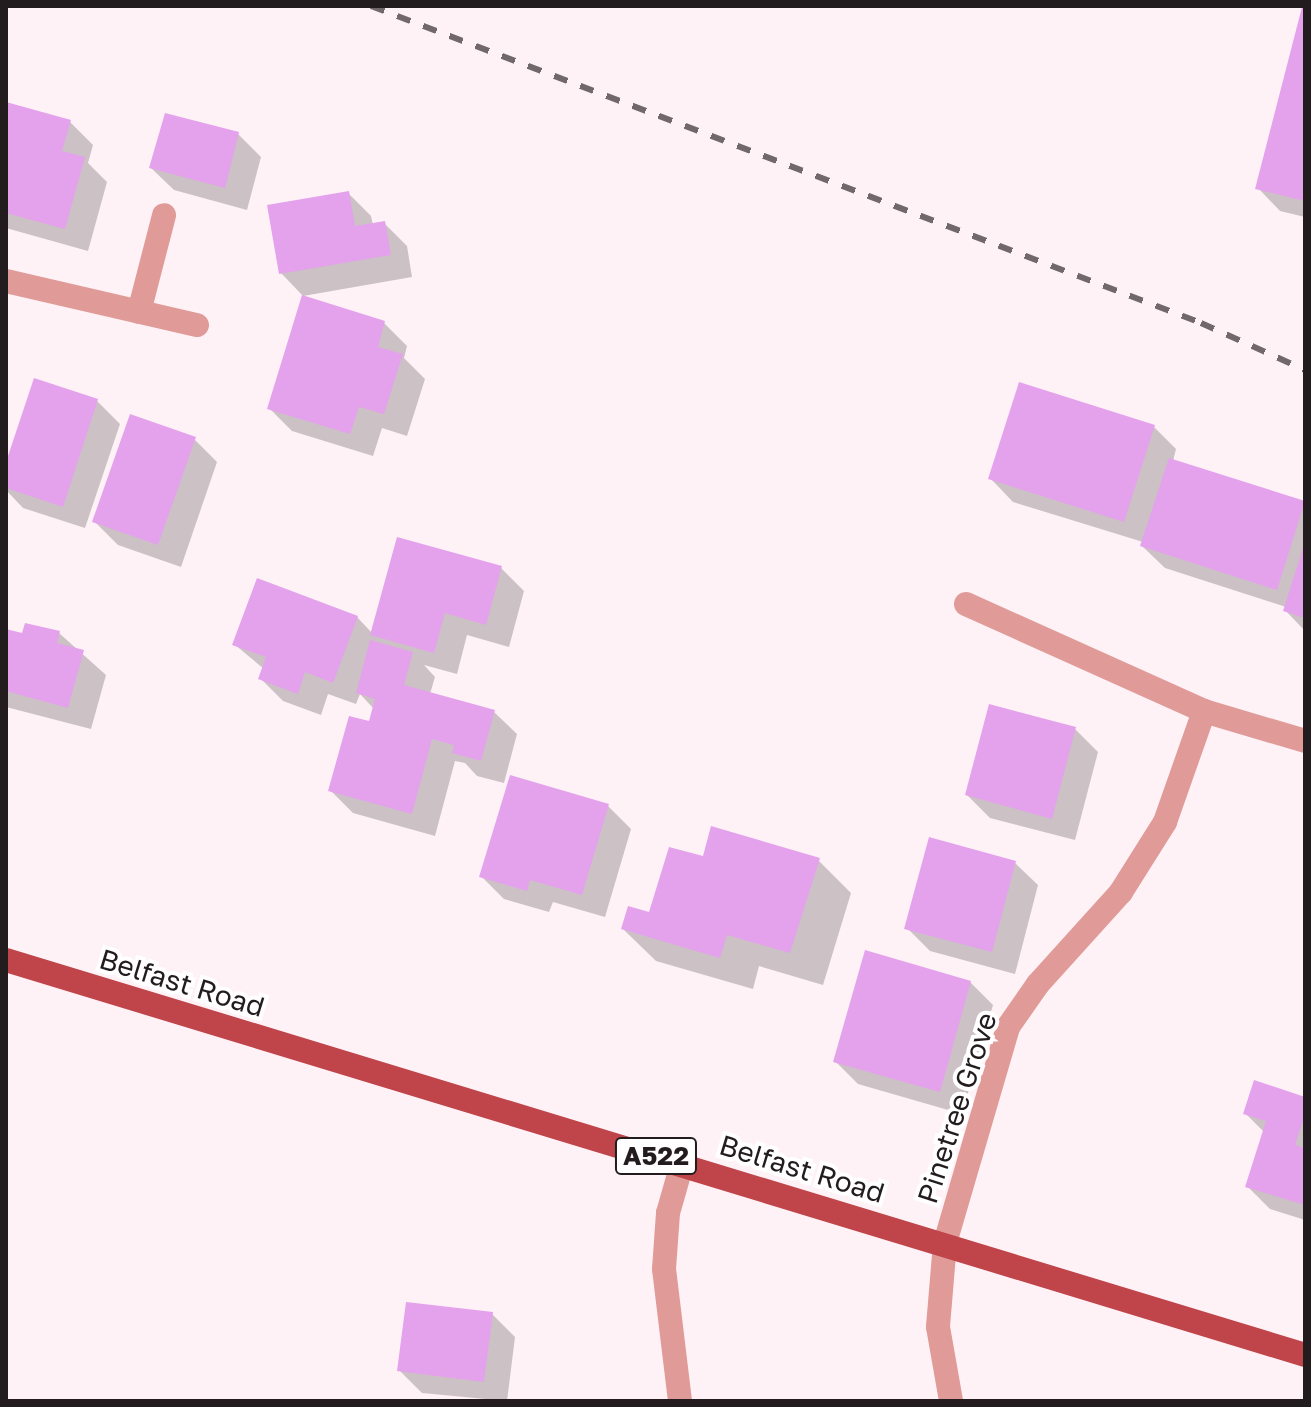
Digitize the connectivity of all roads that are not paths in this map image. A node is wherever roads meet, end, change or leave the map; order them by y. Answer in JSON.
{"nodes":[{"id":1,"x":164,"y":215,"type":"dead end"},
{"id":2,"x":6,"y":281,"type":"edge"},
{"id":3,"x":139,"y":312,"type":"junction"},
{"id":4,"x":197,"y":325,"type":"dead end"},
{"id":5,"x":966,"y":604,"type":"dead end"},
{"id":6,"x":1204,"y":711,"type":"junction"},
{"id":7,"x":1305,"y":741,"type":"edge"},
{"id":8,"x":6,"y":960,"type":"edge"},
{"id":9,"x":682,"y":1164,"type":"junction"},
{"id":10,"x":945,"y":1243,"type":"junction"},
{"id":11,"x":1305,"y":1355,"type":"edge"},
{"id":12,"x":680,"y":1401,"type":"edge"},
{"id":13,"x":951,"y":1401,"type":"edge"}],
"edges":[{"from":1,"to":3,"type":"street"},
{"from":2,"to":3,"type":"street"},
{"from":3,"to":4,"type":"street"},
{"from":5,"to":6,"type":"street"},
{"from":6,"to":7,"type":"street"},
{"from":6,"to":10,"type":"street","name":"Pinetree Grove"},
{"from":8,"to":9,"type":"main road","name":"Belfast Road","number":"A522"},
{"from":9,"to":10,"type":"main road","name":"Belfast Road","number":"A522"},
{"from":9,"to":12,"type":"street"},
{"from":10,"to":11,"type":"main road","name":"Belfast Road","number":"A522"},
{"from":10,"to":13,"type":"street","name":"Pinetree Grove"}]}
